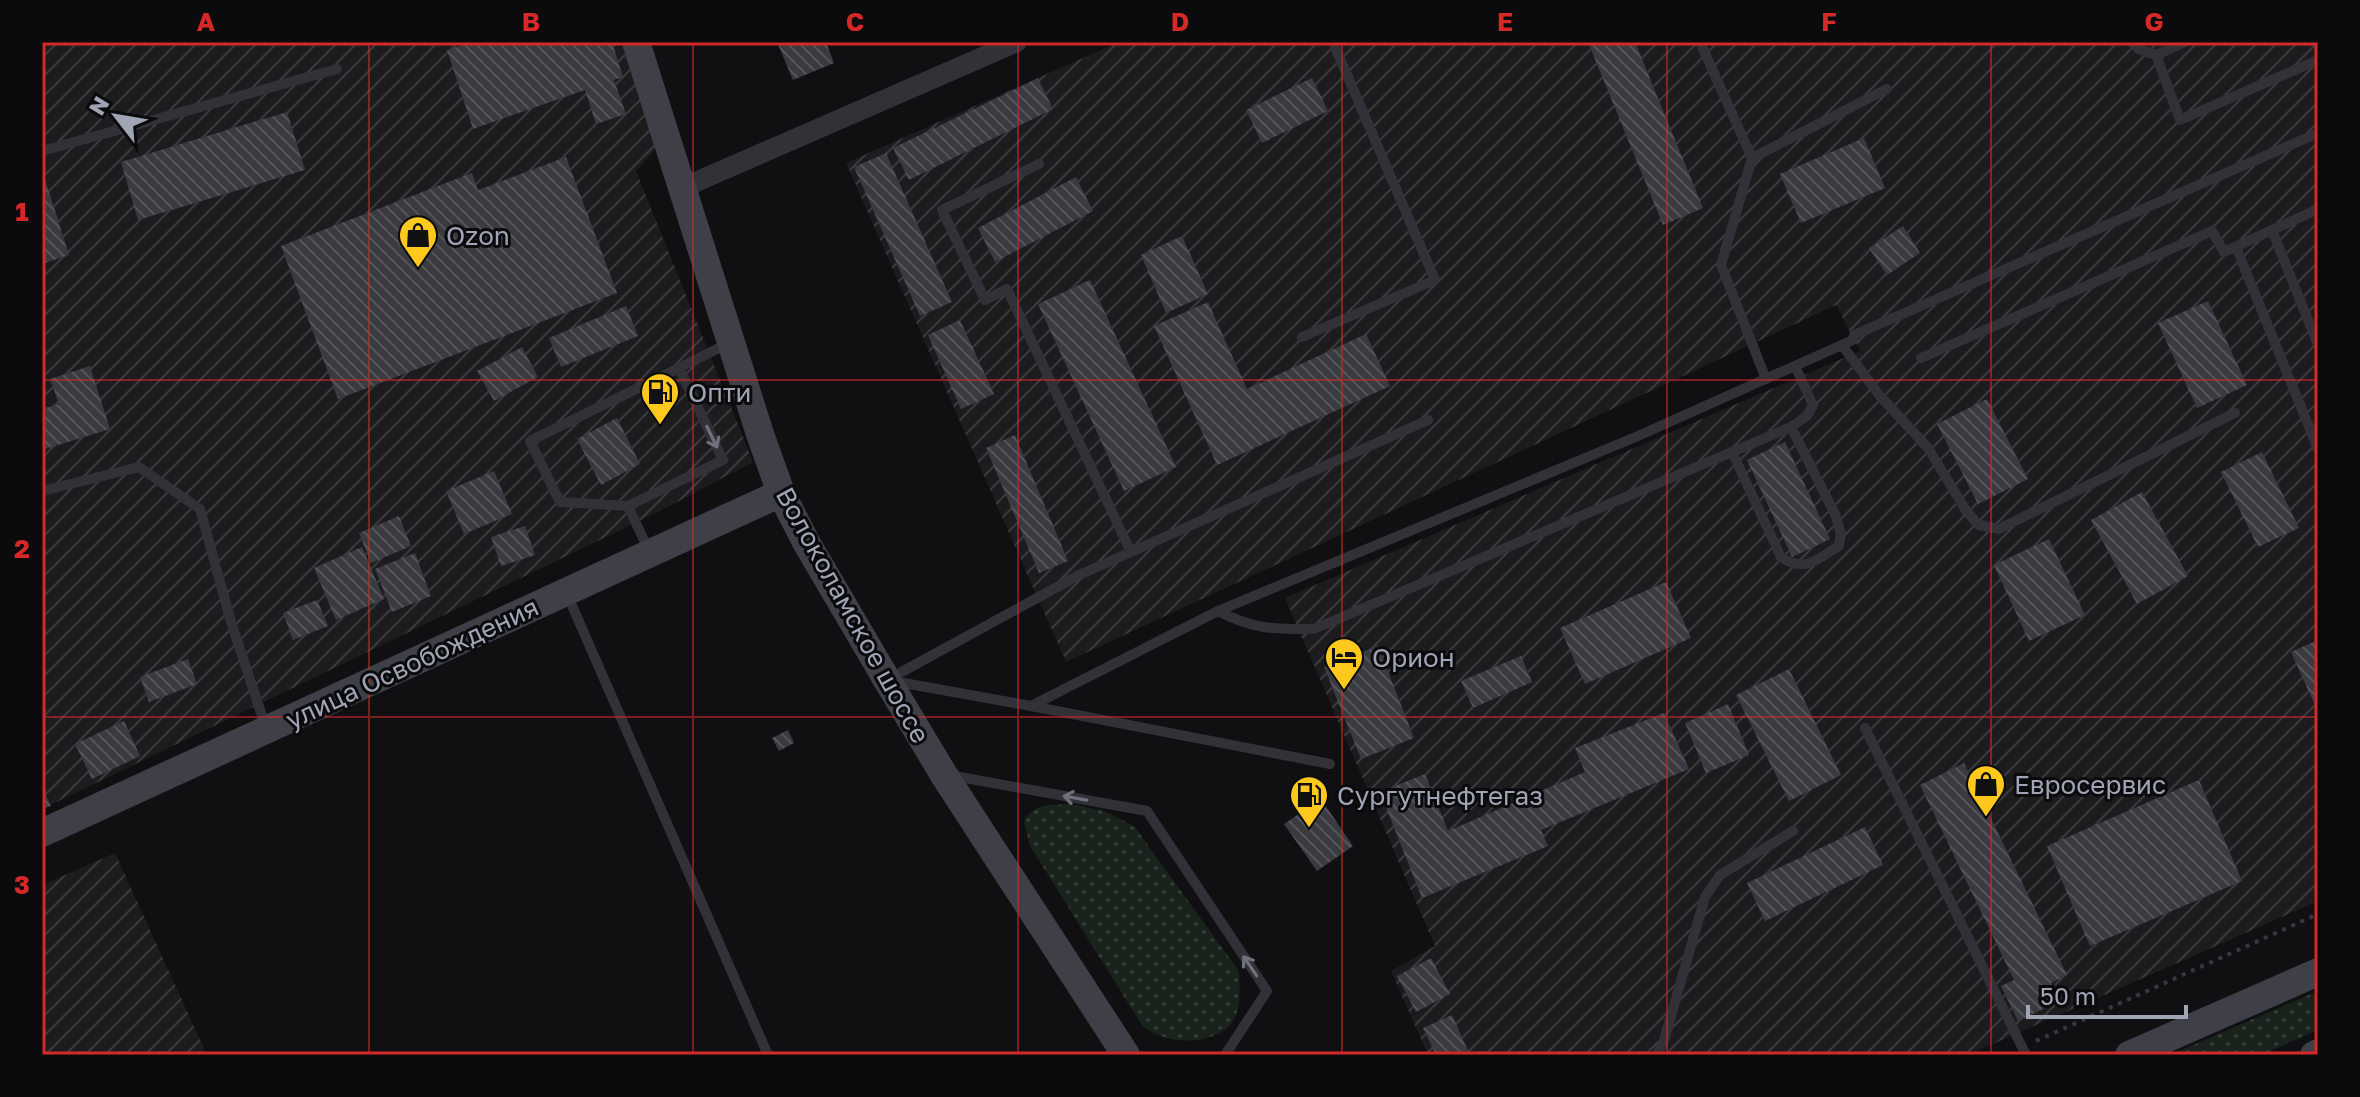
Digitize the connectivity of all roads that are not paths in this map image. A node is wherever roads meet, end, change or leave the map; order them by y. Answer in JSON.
{"nodes":[{"id":1,"x":636,"y":42,"type":"edge"},
{"id":2,"x":1017,"y":42,"type":"edge"},
{"id":3,"x":1333,"y":42,"type":"edge"},
{"id":4,"x":1700,"y":42,"type":"edge"},
{"id":5,"x":2132,"y":42,"type":"edge"},
{"id":6,"x":2185,"y":42,"type":"edge"},
{"id":7,"x":2156,"y":55,"type":"junction"},
{"id":8,"x":2318,"y":60,"type":"edge"},
{"id":9,"x":337,"y":69,"type":"dead end"},
{"id":10,"x":1887,"y":89,"type":"dead end"},
{"id":11,"x":2318,"y":133,"type":"edge"},
{"id":12,"x":42,"y":151,"type":"edge"},
{"id":13,"x":1752,"y":158,"type":"junction"},
{"id":14,"x":1039,"y":164,"type":"dead end"},
{"id":15,"x":682,"y":188,"type":"junction"},
{"id":16,"x":2318,"y":209,"type":"edge"},
{"id":17,"x":2272,"y":230,"type":"junction"},
{"id":18,"x":2236,"y":247,"type":"junction"},
{"id":19,"x":1302,"y":337,"type":"dead end"},
{"id":20,"x":731,"y":343,"type":"junction"},
{"id":21,"x":1842,"y":345,"type":"junction"},
{"id":22,"x":2318,"y":345,"type":"edge"},
{"id":23,"x":1921,"y":358,"type":"dead end"},
{"id":24,"x":1795,"y":366,"type":"junction"},
{"id":25,"x":679,"y":368,"type":"junction"},
{"id":26,"x":1766,"y":379,"type":"junction"},
{"id":27,"x":2235,"y":413,"type":"dead end"},
{"id":28,"x":1428,"y":420,"type":"dead end"},
{"id":29,"x":1791,"y":427,"type":"junction"},
{"id":30,"x":2318,"y":449,"type":"edge"},
{"id":31,"x":1732,"y":452,"type":"junction"},
{"id":32,"x":42,"y":491,"type":"edge"},
{"id":33,"x":781,"y":493,"type":"junction"},
{"id":34,"x":628,"y":506,"type":"junction"},
{"id":35,"x":1131,"y":552,"type":"junction"},
{"id":36,"x":650,"y":553,"type":"junction"},
{"id":37,"x":566,"y":592,"type":"junction"},
{"id":38,"x":1218,"y":611,"type":"junction"},
{"id":39,"x":887,"y":680,"type":"junction"},
{"id":40,"x":1031,"y":706,"type":"junction"},
{"id":41,"x":1865,"y":728,"type":"dead end"},
{"id":42,"x":266,"y":730,"type":"junction"},
{"id":43,"x":1330,"y":764,"type":"dead end"},
{"id":44,"x":944,"y":775,"type":"junction"},
{"id":45,"x":1793,"y":831,"type":"dead end"},
{"id":46,"x":42,"y":833,"type":"edge"},
{"id":47,"x":2318,"y":972,"type":"edge"},
{"id":48,"x":2024,"y":1051,"type":"edge"},
{"id":49,"x":768,"y":1055,"type":"edge"},
{"id":50,"x":1126,"y":1055,"type":"edge"},
{"id":51,"x":1225,"y":1055,"type":"edge"},
{"id":52,"x":1656,"y":1055,"type":"edge"},
{"id":53,"x":2129,"y":1055,"type":"edge"}],
"edges":[{"from":1,"to":15,"type":"main road","name":"Волоколамское шоссе"},
{"from":2,"to":15,"type":"street"},
{"from":3,"to":19,"type":"lane"},
{"from":4,"to":13,"type":"lane"},
{"from":5,"to":7,"type":"lane"},
{"from":6,"to":7,"type":"lane"},
{"from":7,"to":8,"type":"lane"},
{"from":9,"to":12,"type":"lane"},
{"from":10,"to":13,"type":"lane"},
{"from":11,"to":21,"type":"lane"},
{"from":13,"to":26,"type":"lane"},
{"from":14,"to":35,"type":"lane"},
{"from":15,"to":20,"type":"main road","name":"Волоколамское шоссе"},
{"from":16,"to":17,"type":"lane"},
{"from":17,"to":18,"type":"lane"},
{"from":17,"to":22,"type":"lane"},
{"from":18,"to":23,"type":"lane"},
{"from":18,"to":30,"type":"lane"},
{"from":20,"to":25,"type":"lane"},
{"from":20,"to":33,"type":"main road","name":"Волоколамское шоссе"},
{"from":21,"to":24,"type":"lane"},
{"from":21,"to":27,"type":"lane"},
{"from":24,"to":26,"type":"lane"},
{"from":24,"to":29,"type":"lane"},
{"from":25,"to":34,"type":"lane","one_way":true},
{"from":25,"to":34,"type":"lane"},
{"from":26,"to":38,"type":"lane"},
{"from":28,"to":35,"type":"lane"},
{"from":29,"to":31,"type":"lane"},
{"from":29,"to":31,"type":"lane"},
{"from":31,"to":38,"type":"lane"},
{"from":32,"to":42,"type":"lane"},
{"from":33,"to":36,"type":"main road","name":"улица Освобождения"},
{"from":33,"to":39,"type":"main road","name":"Волоколамское шоссе"},
{"from":34,"to":36,"type":"lane"},
{"from":35,"to":39,"type":"lane"},
{"from":36,"to":37,"type":"main road","name":"улица Освобождения"},
{"from":37,"to":42,"type":"main road","name":"улица Освобождения"},
{"from":37,"to":49,"type":"lane"},
{"from":38,"to":40,"type":"lane"},
{"from":39,"to":40,"type":"lane"},
{"from":39,"to":44,"type":"main road","name":"Волоколамское шоссе"},
{"from":40,"to":43,"type":"lane"},
{"from":41,"to":48,"type":"lane"},
{"from":42,"to":46,"type":"main road","name":"улица Освобождения"},
{"from":44,"to":50,"type":"main road","name":"Волоколамское шоссе"},
{"from":51,"to":44,"type":"lane","one_way":true},
{"from":45,"to":52,"type":"lane"},
{"from":47,"to":53,"type":"main road"}]}
